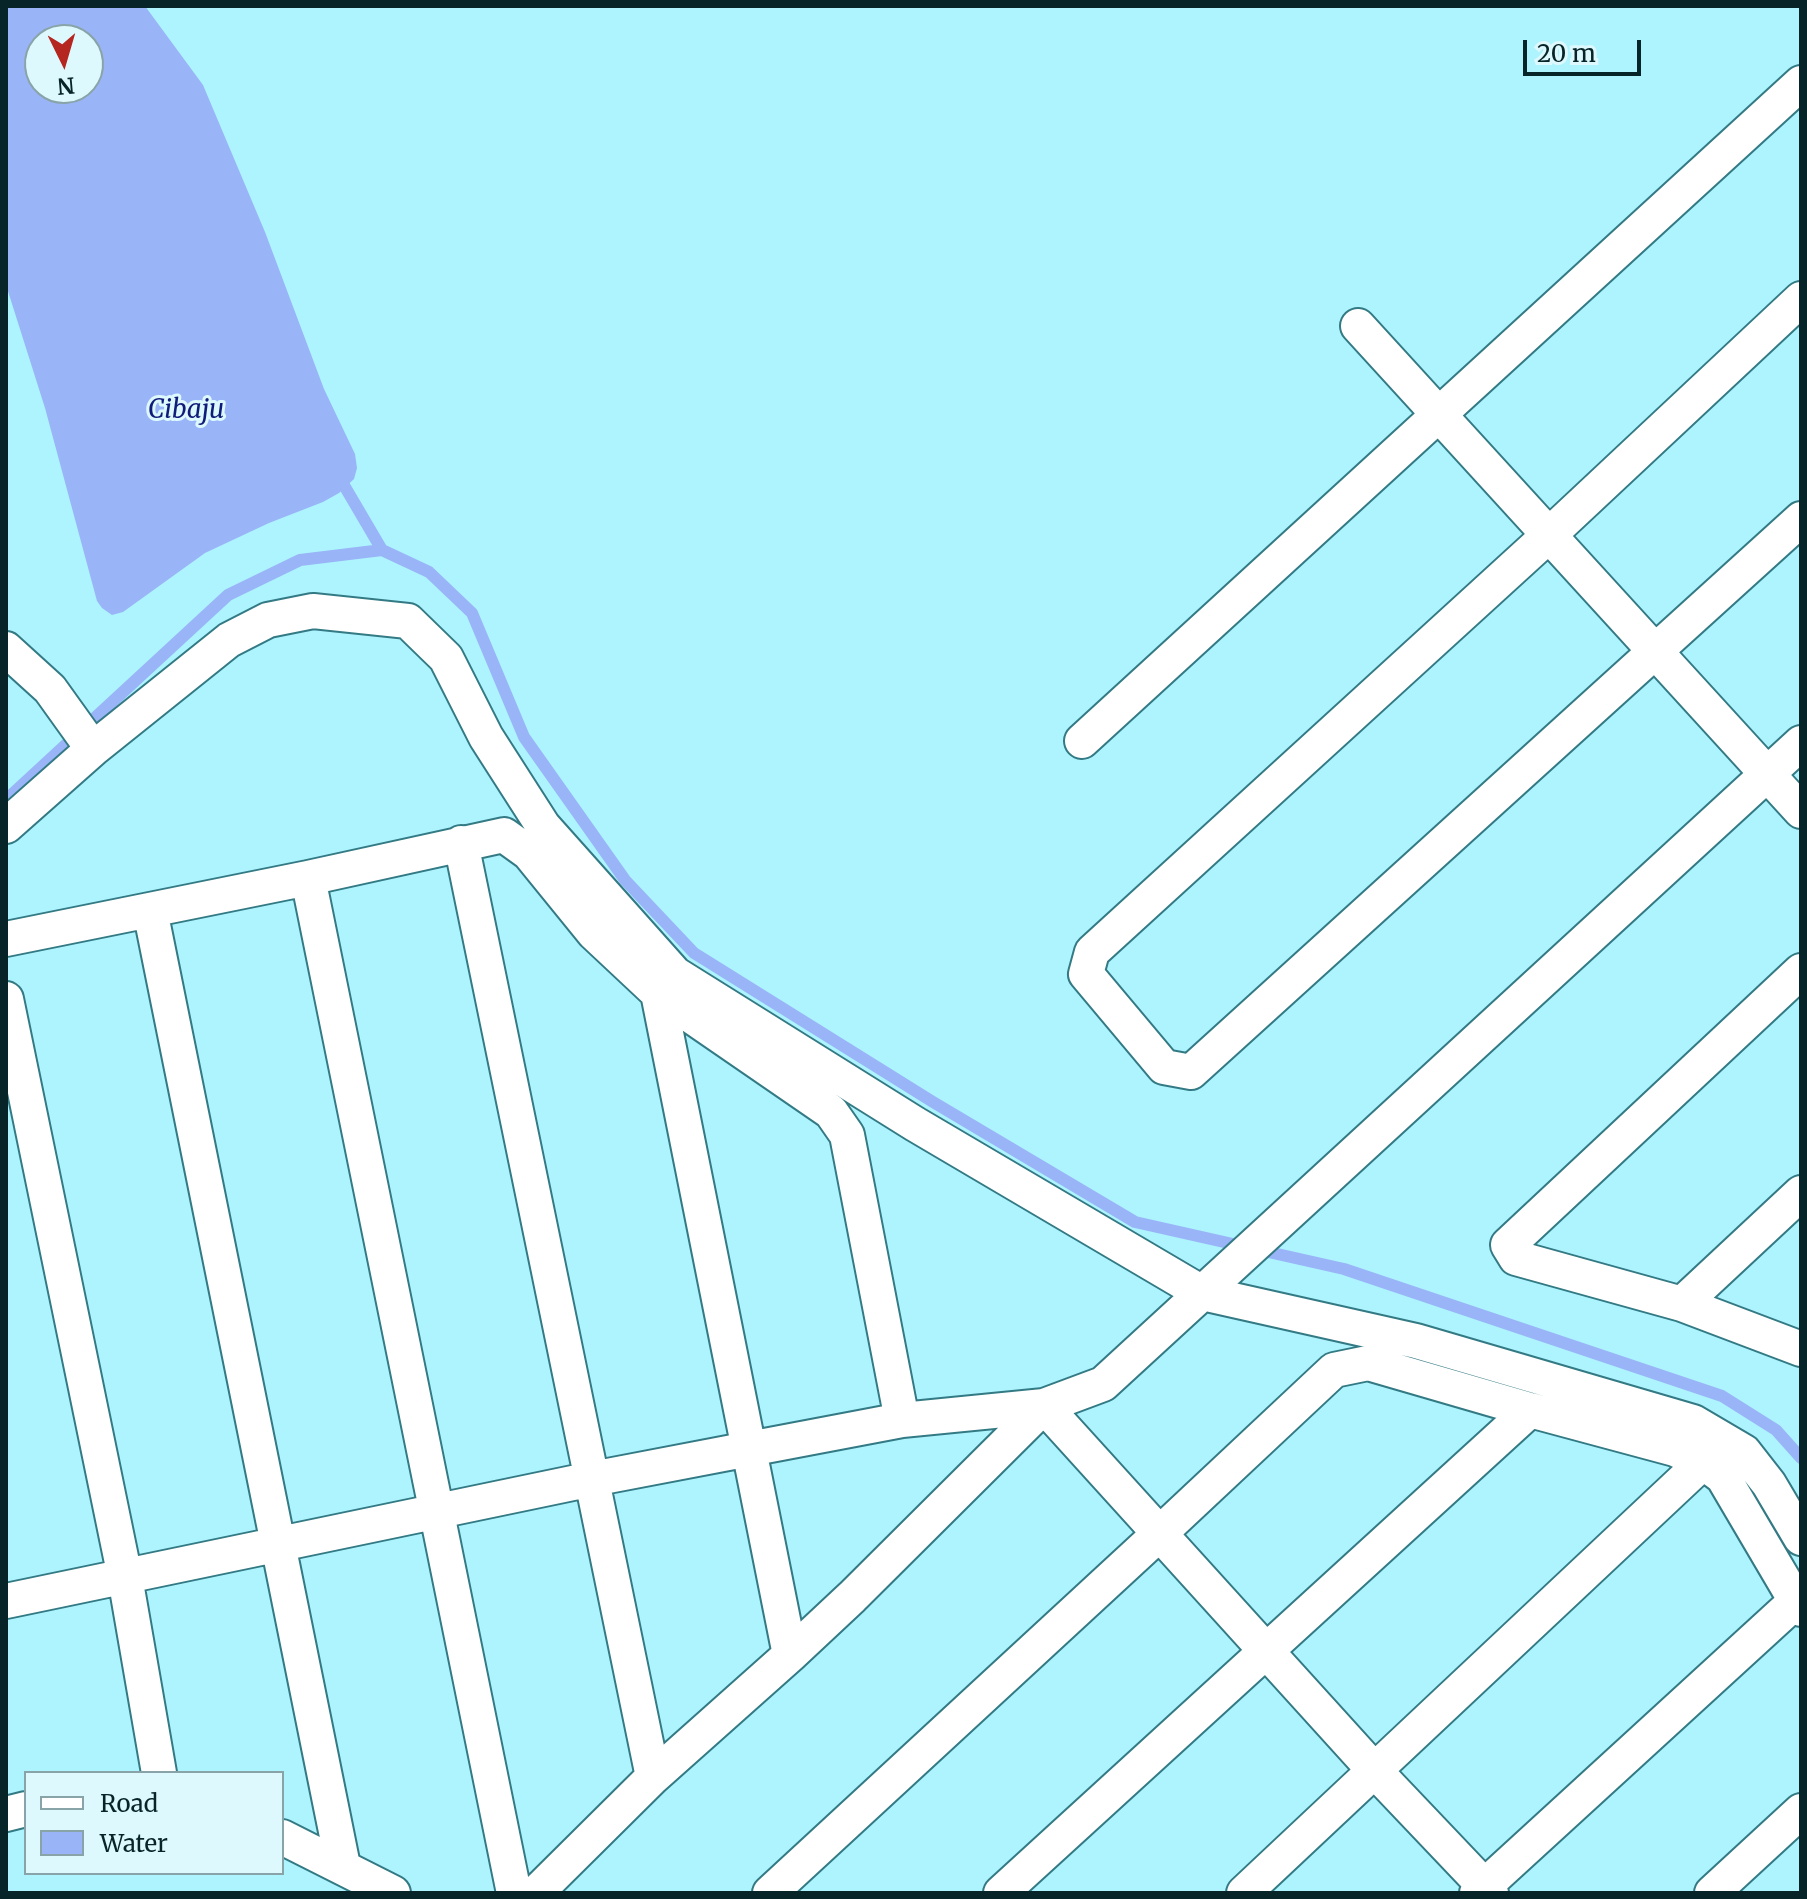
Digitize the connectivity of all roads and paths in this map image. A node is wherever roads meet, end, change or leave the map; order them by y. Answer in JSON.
{"nodes":[{"id":1,"x":1801,"y":83,"type":"edge"},
{"id":2,"x":1801,"y":299,"type":"edge"},
{"id":3,"x":1358,"y":326,"type":"dead end"},
{"id":4,"x":1439,"y":415,"type":"junction"},
{"id":5,"x":1801,"y":519,"type":"edge"},
{"id":6,"x":1549,"y":535,"type":"junction"},
{"id":7,"x":6,"y":649,"type":"edge"},
{"id":8,"x":1655,"y":651,"type":"junction"},
{"id":9,"x":1082,"y":741,"type":"dead end"},
{"id":10,"x":1801,"y":743,"type":"edge"},
{"id":11,"x":93,"y":749,"type":"junction"},
{"id":12,"x":1767,"y":774,"type":"junction"},
{"id":13,"x":1801,"y":811,"type":"edge"},
{"id":14,"x":6,"y":826,"type":"edge"},
{"id":15,"x":461,"y":843,"type":"junction"},
{"id":16,"x":308,"y":878,"type":"junction"},
{"id":17,"x":150,"y":910,"type":"junction"},
{"id":18,"x":6,"y":939,"type":"edge"},
{"id":19,"x":1801,"y":971,"type":"edge"},
{"id":20,"x":658,"y":993,"type":"junction"},
{"id":21,"x":6,"y":999,"type":"edge"},
{"id":22,"x":1801,"y":1193,"type":"edge"},
{"id":23,"x":1213,"y":1283,"type":"junction"},
{"id":24,"x":1682,"y":1304,"type":"junction"},
{"id":25,"x":1801,"y":1349,"type":"edge"},
{"id":26,"x":1044,"y":1406,"type":"junction"},
{"id":27,"x":1530,"y":1410,"type":"junction"},
{"id":28,"x":902,"y":1420,"type":"junction"},
{"id":29,"x":749,"y":1449,"type":"junction"},
{"id":30,"x":1703,"y":1462,"type":"junction"},
{"id":31,"x":592,"y":1479,"type":"junction"},
{"id":32,"x":436,"y":1511,"type":"junction"},
{"id":33,"x":1159,"y":1534,"type":"junction"},
{"id":34,"x":1801,"y":1538,"type":"edge"},
{"id":35,"x":277,"y":1543,"type":"junction"},
{"id":36,"x":125,"y":1577,"type":"junction"},
{"id":37,"x":6,"y":1601,"type":"edge"},
{"id":38,"x":1798,"y":1605,"type":"edge"},
{"id":39,"x":1267,"y":1650,"type":"junction"},
{"id":40,"x":790,"y":1655,"type":"junction"},
{"id":41,"x":159,"y":1771,"type":"edge"},
{"id":42,"x":1375,"y":1771,"type":"junction"},
{"id":43,"x":653,"y":1777,"type":"junction"},
{"id":44,"x":1801,"y":1811,"type":"edge"},
{"id":45,"x":284,"y":1838,"type":"edge"},
{"id":46,"x":343,"y":1866,"type":"junction"},
{"id":47,"x":1484,"y":1891,"type":"edge"},
{"id":48,"x":393,"y":1893,"type":"edge"},
{"id":49,"x":514,"y":1893,"type":"edge"},
{"id":50,"x":536,"y":1893,"type":"edge"},
{"id":51,"x":770,"y":1893,"type":"edge"},
{"id":52,"x":1001,"y":1893,"type":"edge"},
{"id":53,"x":1244,"y":1893,"type":"edge"},
{"id":54,"x":1712,"y":1893,"type":"edge"}],
"edges":[{"from":1,"to":4,"type":"street"},
{"from":2,"to":6,"type":"street"},
{"from":3,"to":4,"type":"street"},
{"from":4,"to":6,"type":"street"},
{"from":4,"to":9,"type":"street"},
{"from":5,"to":8,"type":"street"},
{"from":6,"to":8,"type":"street"},
{"from":6,"to":8,"type":"street"},
{"from":7,"to":11,"type":"street"},
{"from":8,"to":12,"type":"street"},
{"from":10,"to":12,"type":"street"},
{"from":11,"to":14,"type":"street"},
{"from":11,"to":23,"type":"street"},
{"from":12,"to":13,"type":"street"},
{"from":12,"to":23,"type":"street"},
{"from":15,"to":16,"type":"street"},
{"from":15,"to":20,"type":"street"},
{"from":15,"to":31,"type":"street"},
{"from":16,"to":17,"type":"street"},
{"from":16,"to":32,"type":"street"},
{"from":17,"to":18,"type":"street"},
{"from":17,"to":35,"type":"street"},
{"from":19,"to":24,"type":"street"},
{"from":20,"to":28,"type":"street"},
{"from":20,"to":29,"type":"street"},
{"from":21,"to":36,"type":"street"},
{"from":22,"to":24,"type":"street"},
{"from":23,"to":26,"type":"street"},
{"from":23,"to":34,"type":"street"},
{"from":24,"to":25,"type":"street"},
{"from":26,"to":28,"type":"street"},
{"from":26,"to":33,"type":"street"},
{"from":26,"to":40,"type":"street"},
{"from":27,"to":30,"type":"street"},
{"from":27,"to":33,"type":"street"},
{"from":27,"to":39,"type":"street"},
{"from":28,"to":29,"type":"street"},
{"from":29,"to":31,"type":"street"},
{"from":29,"to":40,"type":"street"},
{"from":30,"to":38,"type":"street"},
{"from":30,"to":42,"type":"street"},
{"from":31,"to":32,"type":"street"},
{"from":31,"to":43,"type":"street"},
{"from":32,"to":35,"type":"street"},
{"from":32,"to":49,"type":"street"},
{"from":33,"to":39,"type":"street"},
{"from":33,"to":51,"type":"street"},
{"from":35,"to":36,"type":"street"},
{"from":35,"to":46,"type":"street"},
{"from":36,"to":37,"type":"street"},
{"from":36,"to":41,"type":"street"},
{"from":38,"to":47,"type":"street"},
{"from":39,"to":42,"type":"street"},
{"from":39,"to":52,"type":"street"},
{"from":40,"to":43,"type":"street"},
{"from":42,"to":47,"type":"street"},
{"from":42,"to":53,"type":"street"},
{"from":43,"to":50,"type":"street"},
{"from":44,"to":54,"type":"street"},
{"from":45,"to":46,"type":"street"},
{"from":46,"to":48,"type":"street"}]}
